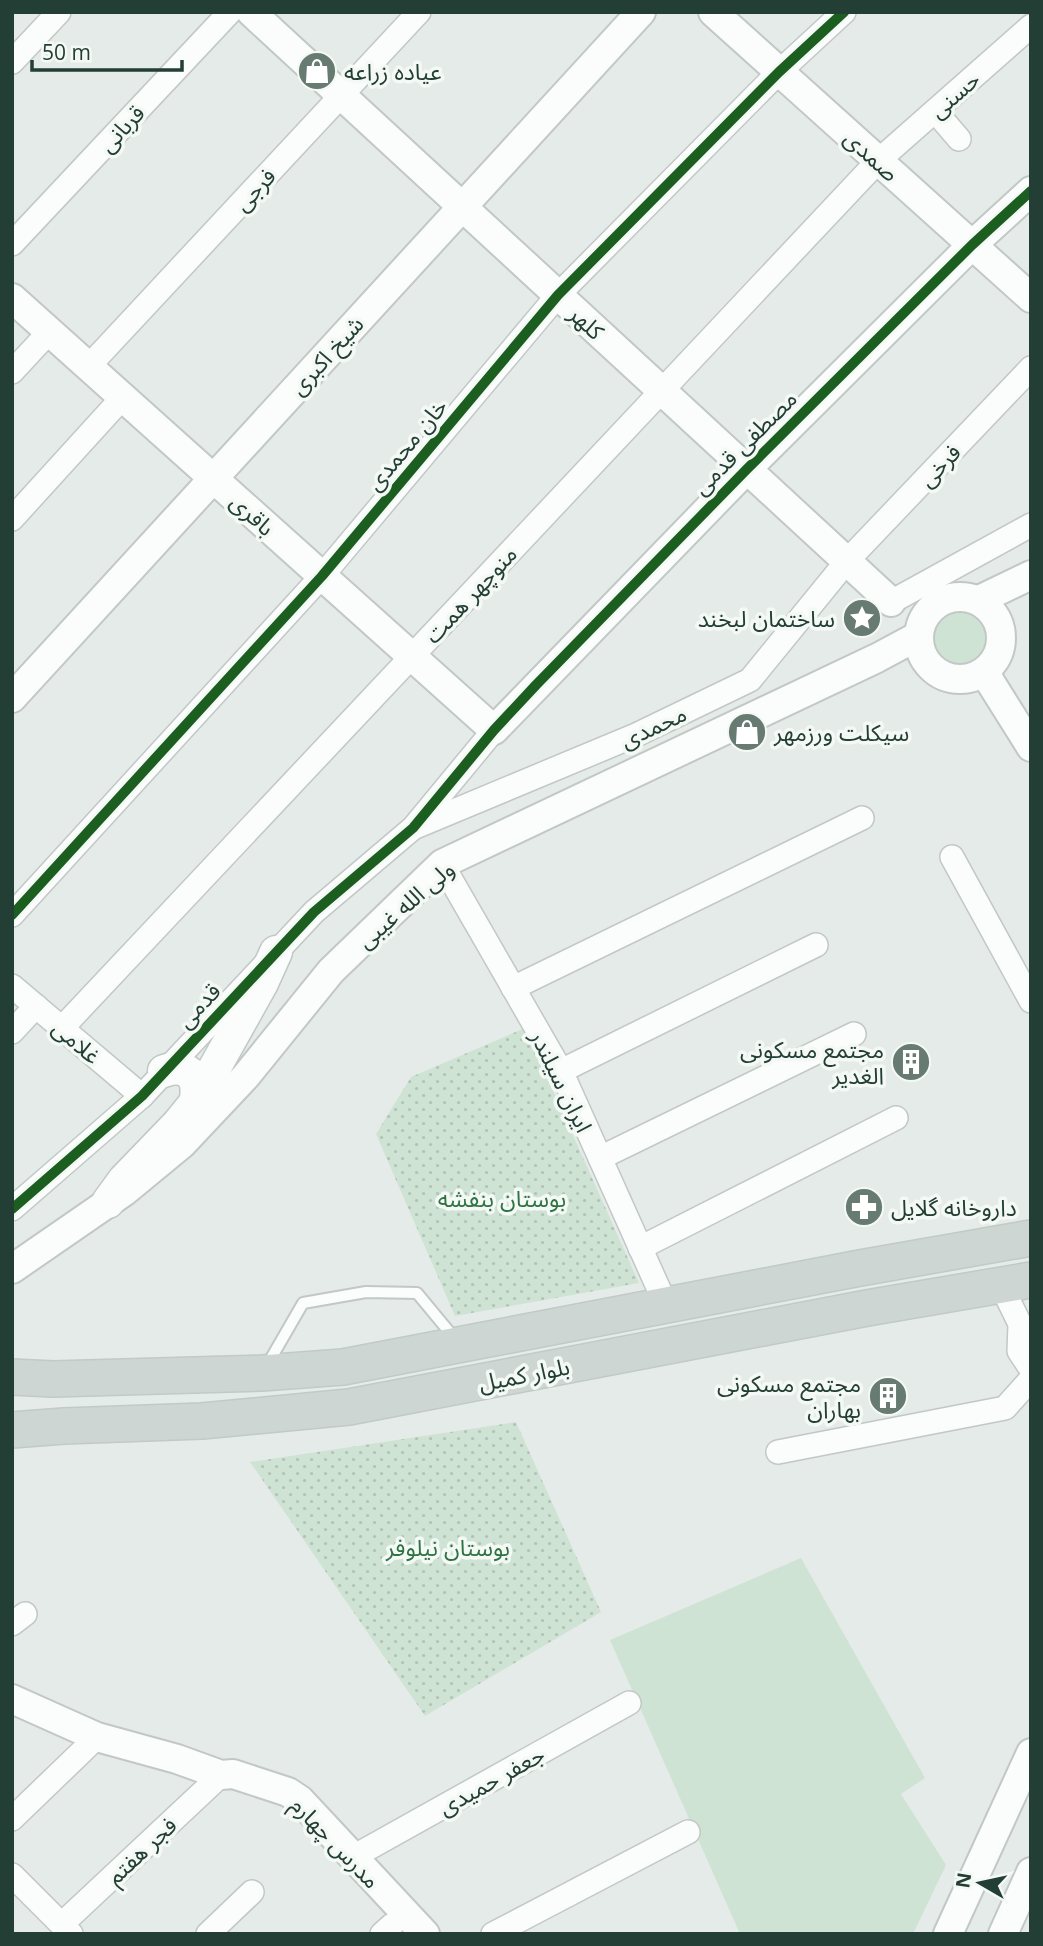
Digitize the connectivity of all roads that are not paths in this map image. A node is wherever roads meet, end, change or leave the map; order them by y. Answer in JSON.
{"nodes":[{"id":1,"x":59,"y":12,"type":"edge"},
{"id":2,"x":230,"y":12,"type":"edge"},
{"id":3,"x":251,"y":12,"type":"edge"},
{"id":4,"x":419,"y":12,"type":"edge"},
{"id":5,"x":640,"y":12,"type":"edge"},
{"id":6,"x":713,"y":12,"type":"edge"},
{"id":7,"x":844,"y":12,"type":"edge"},
{"id":8,"x":1031,"y":26,"type":"edge"},
{"id":9,"x":12,"y":62,"type":"edge"},
{"id":10,"x":779,"y":72,"type":"junction"},
{"id":11,"x":341,"y":95,"type":"junction"},
{"id":12,"x":935,"y":111,"type":"junction"},
{"id":13,"x":959,"y":139,"type":"dead end"},
{"id":14,"x":878,"y":161,"type":"junction"},
{"id":15,"x":1031,"y":191,"type":"edge"},
{"id":16,"x":462,"y":207,"type":"junction"},
{"id":17,"x":12,"y":244,"type":"edge"},
{"id":18,"x":972,"y":244,"type":"junction"},
{"id":19,"x":558,"y":295,"type":"junction"},
{"id":20,"x":12,"y":298,"type":"edge"},
{"id":21,"x":1031,"y":298,"type":"edge"},
{"id":22,"x":50,"y":331,"type":"junction"},
{"id":23,"x":89,"y":366,"type":"junction"},
{"id":24,"x":1031,"y":368,"type":"edge"},
{"id":25,"x":12,"y":372,"type":"edge"},
{"id":26,"x":662,"y":391,"type":"junction"},
{"id":27,"x":123,"y":397,"type":"junction"},
{"id":28,"x":747,"y":469,"type":"junction"},
{"id":29,"x":213,"y":478,"type":"junction"},
{"id":30,"x":12,"y":519,"type":"edge"},
{"id":31,"x":1031,"y":525,"type":"edge"},
{"id":32,"x":847,"y":561,"type":"junction"},
{"id":33,"x":1031,"y":575,"type":"edge"},
{"id":34,"x":322,"y":576,"type":"junction"},
{"id":35,"x":979,"y":600,"type":"junction"},
{"id":36,"x":891,"y":602,"type":"joint"},
{"id":37,"x":918,"y":636,"type":"junction"},
{"id":38,"x":412,"y":657,"type":"junction"},
{"id":39,"x":984,"y":671,"type":"junction"},
{"id":40,"x":12,"y":698,"type":"edge"},
{"id":41,"x":494,"y":730,"type":"junction"},
{"id":42,"x":1031,"y":747,"type":"edge"},
{"id":43,"x":862,"y":818,"type":"dead end"},
{"id":44,"x":413,"y":828,"type":"junction"},
{"id":45,"x":952,"y":857,"type":"dead end"},
{"id":46,"x":442,"y":864,"type":"junction"},
{"id":47,"x":12,"y":915,"type":"edge"},
{"id":48,"x":816,"y":945,"type":"dead end"},
{"id":49,"x":276,"y":952,"type":"junction"},
{"id":50,"x":12,"y":986,"type":"edge"},
{"id":51,"x":513,"y":988,"type":"junction"},
{"id":52,"x":1031,"y":1002,"type":"edge"},
{"id":53,"x":36,"y":1006,"type":"junction"},
{"id":54,"x":62,"y":1028,"type":"junction"},
{"id":55,"x":12,"y":1032,"type":"edge"},
{"id":56,"x":854,"y":1034,"type":"dead end"},
{"id":57,"x":164,"y":1071,"type":"junction"},
{"id":58,"x":561,"y":1071,"type":"junction"},
{"id":59,"x":142,"y":1096,"type":"junction"},
{"id":60,"x":195,"y":1103,"type":"junction"},
{"id":61,"x":896,"y":1118,"type":"dead end"},
{"id":62,"x":600,"y":1158,"type":"junction"},
{"id":63,"x":108,"y":1202,"type":"junction"},
{"id":64,"x":12,"y":1209,"type":"edge"},
{"id":65,"x":1031,"y":1238,"type":"edge"},
{"id":66,"x":640,"y":1248,"type":"junction"},
{"id":67,"x":12,"y":1269,"type":"edge"},
{"id":68,"x":1016,"y":1282,"type":"edge"},
{"id":69,"x":666,"y":1305,"type":"junction"},
{"id":70,"x":460,"y":1345,"type":"junction"},
{"id":71,"x":1031,"y":1369,"type":"edge"},
{"id":72,"x":262,"y":1373,"type":"junction"},
{"id":73,"x":12,"y":1377,"type":"edge"},
{"id":74,"x":1031,"y":1379,"type":"edge"},
{"id":75,"x":12,"y":1430,"type":"edge"},
{"id":76,"x":778,"y":1452,"type":"dead end"},
{"id":77,"x":12,"y":1699,"type":"edge"},
{"id":78,"x":629,"y":1703,"type":"dead end"},
{"id":79,"x":97,"y":1737,"type":"junction"},
{"id":80,"x":1031,"y":1753,"type":"edge"},
{"id":81,"x":227,"y":1774,"type":"junction"},
{"id":82,"x":12,"y":1819,"type":"edge"},
{"id":83,"x":688,"y":1832,"type":"dead end"},
{"id":84,"x":353,"y":1857,"type":"junction"},
{"id":85,"x":1031,"y":1872,"type":"edge"},
{"id":86,"x":12,"y":1875,"type":"edge"},
{"id":87,"x":252,"y":1892,"type":"dead end"},
{"id":88,"x":66,"y":1929,"type":"edge"},
{"id":89,"x":391,"y":1931,"type":"edge"},
{"id":90,"x":208,"y":1934,"type":"edge"},
{"id":91,"x":425,"y":1934,"type":"edge"},
{"id":92,"x":493,"y":1934,"type":"edge"},
{"id":93,"x":948,"y":1934,"type":"edge"},
{"id":94,"x":1003,"y":1934,"type":"edge"}],
"edges":[{"from":1,"to":9,"type":"street"},
{"from":2,"to":17,"type":"street","name":"قربانی"},
{"from":3,"to":11,"type":"street","name":"کلهر"},
{"from":4,"to":11,"type":"street","name":"فرجی"},
{"from":5,"to":16,"type":"street","name":"شیخ اکبری"},
{"from":6,"to":10,"type":"street","name":"صمدی"},
{"from":7,"to":10,"type":"street","name":"خان محمدی"},
{"from":8,"to":12,"type":"street","name":"حسنی"},
{"from":10,"to":14,"type":"street","name":"صمدی"},
{"from":10,"to":19,"type":"street","name":"خان محمدی"},
{"from":11,"to":16,"type":"street","name":"کلهر"},
{"from":11,"to":23,"type":"street","name":"فرجی"},
{"from":12,"to":13,"type":"street"},
{"from":12,"to":14,"type":"street","name":"حسنی"},
{"from":14,"to":18,"type":"street","name":"صمدی"},
{"from":14,"to":26,"type":"street","name":"منوچهر همت"},
{"from":15,"to":18,"type":"street","name":"مصطفی قدمی"},
{"from":16,"to":19,"type":"street","name":"کلهر"},
{"from":16,"to":29,"type":"street","name":"شیخ اکبری"},
{"from":18,"to":21,"type":"street","name":"صمدی"},
{"from":18,"to":28,"type":"street","name":"مصطفی قدمی"},
{"from":19,"to":26,"type":"street","name":"کلهر"},
{"from":19,"to":34,"type":"street","name":"خان محمدی"},
{"from":20,"to":22,"type":"street","name":"باقری"},
{"from":22,"to":23,"type":"street","name":"باقری"},
{"from":22,"to":25,"type":"street"},
{"from":23,"to":27,"type":"street","name":"باقری"},
{"from":24,"to":32,"type":"street","name":"فرخی"},
{"from":26,"to":28,"type":"street","name":"کلهر"},
{"from":26,"to":38,"type":"street","name":"منوچهر همت"},
{"from":27,"to":29,"type":"street","name":"باقری"},
{"from":27,"to":30,"type":"street"},
{"from":28,"to":32,"type":"street","name":"کلهر"},
{"from":28,"to":41,"type":"street","name":"مصطفی قدمی"},
{"from":29,"to":34,"type":"street","name":"باقری"},
{"from":29,"to":40,"type":"street","name":"شیخ اکبری"},
{"from":31,"to":36,"type":"street"},
{"from":32,"to":36,"type":"street","name":"کلهر"},
{"from":32,"to":44,"type":"street","name":"محمدی"},
{"from":33,"to":35,"type":"street"},
{"from":34,"to":38,"type":"street","name":"باقری"},
{"from":34,"to":47,"type":"street","name":"خان محمدی"},
{"from":35,"to":37,"type":"street"},
{"from":35,"to":39,"type":"street"},
{"from":37,"to":39,"type":"street"},
{"from":37,"to":46,"type":"street","name":"ولی الله غیبی"},
{"from":38,"to":41,"type":"street","name":"باقری"},
{"from":38,"to":54,"type":"street","name":"منوچهر همت"},
{"from":39,"to":42,"type":"street"},
{"from":41,"to":44,"type":"street"},
{"from":43,"to":51,"type":"street"},
{"from":44,"to":49,"type":"street","name":"قدمی"},
{"from":45,"to":52,"type":"street"},
{"from":46,"to":51,"type":"street","name":"ایران سیلندر"},
{"from":46,"to":63,"type":"street","name":"ولی الله غیبی"},
{"from":48,"to":58,"type":"street"},
{"from":49,"to":57,"type":"street","name":"قدمی"},
{"from":49,"to":60,"type":"main road"},
{"from":50,"to":53,"type":"street","name":"غلامی"},
{"from":51,"to":58,"type":"street","name":"ایران سیلندر"},
{"from":53,"to":54,"type":"street","name":"غلامی"},
{"from":53,"to":55,"type":"street"},
{"from":54,"to":59,"type":"street","name":"غلامی"},
{"from":56,"to":62,"type":"street"},
{"from":57,"to":59,"type":"street","name":"قدمی"},
{"from":57,"to":60,"type":"main road"},
{"from":58,"to":62,"type":"street","name":"ایران سیلندر"},
{"from":59,"to":64,"type":"street","name":"قدمی"},
{"from":60,"to":63,"type":"main road"},
{"from":61,"to":66,"type":"street"},
{"from":62,"to":66,"type":"street","name":"ایران سیلندر"},
{"from":63,"to":67,"type":"street","name":"ولی الله غیبی"},
{"from":65,"to":69,"type":"main road","name":"بلوار کمیل"},
{"from":66,"to":69,"type":"street","name":"ایران سیلندر"},
{"from":68,"to":71,"type":"street"},
{"from":68,"to":75,"type":"main road","name":"بلوار کمیل"},
{"from":69,"to":70,"type":"main road","name":"بلوار کمیل"},
{"from":70,"to":72,"type":"main road","name":"بلوار کمیل"},
{"from":70,"to":72,"type":"lane"},
{"from":72,"to":73,"type":"main road","name":"بلوار کمیل"},
{"from":74,"to":76,"type":"street"},
{"from":77,"to":79,"type":"street","name":"مدرس چهارم"},
{"from":78,"to":84,"type":"street","name":"جعفر حمیدی"},
{"from":79,"to":81,"type":"street","name":"مدرس چهارم"},
{"from":79,"to":82,"type":"street"},
{"from":80,"to":93,"type":"street"},
{"from":81,"to":84,"type":"street","name":"مدرس چهارم"},
{"from":81,"to":88,"type":"street","name":"فجر هفتم"},
{"from":81,"to":89,"type":"street","name":"مدرس چهارم"},
{"from":83,"to":92,"type":"street"},
{"from":84,"to":91,"type":"street","name":"مدرس چهارم"},
{"from":85,"to":94,"type":"street"},
{"from":86,"to":88,"type":"street"},
{"from":87,"to":90,"type":"street"}]}
